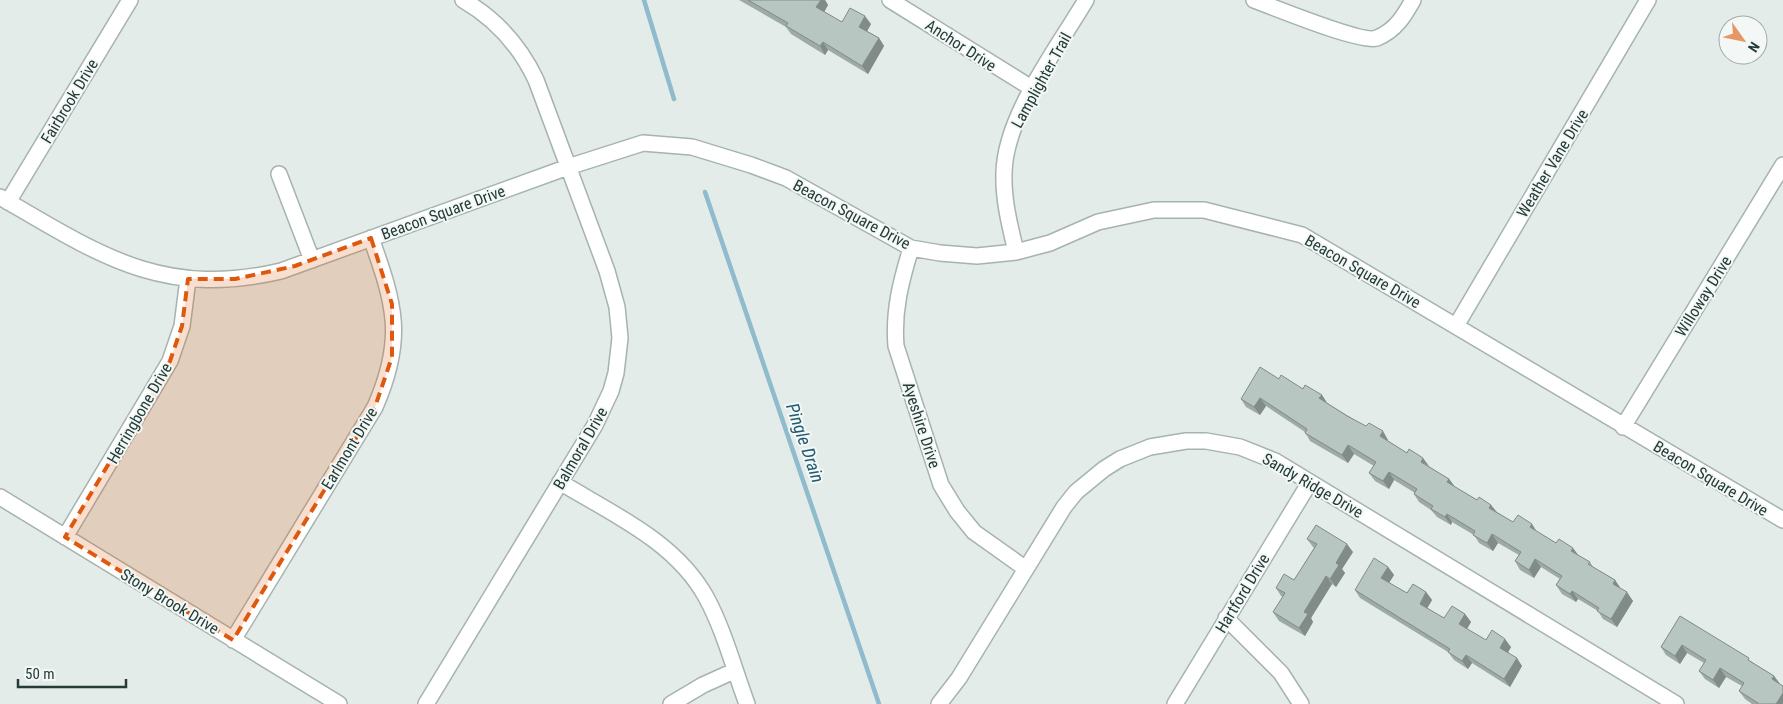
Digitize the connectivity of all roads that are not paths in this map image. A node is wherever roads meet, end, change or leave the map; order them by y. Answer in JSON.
{"nodes":[{"id":1,"x":130,"y":0,"type":"edge"},
{"id":2,"x":463,"y":0,"type":"edge"},
{"id":3,"x":890,"y":0,"type":"edge"},
{"id":4,"x":1086,"y":0,"type":"edge"},
{"id":5,"x":1254,"y":0,"type":"edge"},
{"id":6,"x":1413,"y":0,"type":"edge"},
{"id":7,"x":1648,"y":0,"type":"edge"},
{"id":8,"x":1033,"y":89,"type":"junction"},
{"id":9,"x":1783,"y":165,"type":"edge"},
{"id":10,"x":568,"y":167,"type":"junction"},
{"id":11,"x":280,"y":174,"type":"dead end"},
{"id":12,"x":4,"y":200,"type":"edge"},
{"id":13,"x":371,"y":238,"type":"junction"},
{"id":14,"x":911,"y":248,"type":"junction"},
{"id":15,"x":1016,"y":252,"type":"junction"},
{"id":16,"x":312,"y":260,"type":"junction"},
{"id":17,"x":188,"y":279,"type":"junction"},
{"id":18,"x":1456,"y":326,"type":"junction"},
{"id":19,"x":1623,"y":426,"type":"junction"},
{"id":20,"x":560,"y":482,"type":"junction"},
{"id":21,"x":1310,"y":482,"type":"junction"},
{"id":22,"x":0,"y":498,"type":"edge"},
{"id":23,"x":1783,"y":520,"type":"edge"},
{"id":24,"x":65,"y":537,"type":"junction"},
{"id":25,"x":1026,"y":569,"type":"junction"},
{"id":26,"x":1226,"y":618,"type":"junction"},
{"id":27,"x":233,"y":640,"type":"junction"},
{"id":28,"x":734,"y":670,"type":"junction"},
{"id":29,"x":340,"y":704,"type":"edge"},
{"id":30,"x":426,"y":704,"type":"edge"},
{"id":31,"x":671,"y":704,"type":"edge"},
{"id":32,"x":746,"y":704,"type":"edge"},
{"id":33,"x":939,"y":704,"type":"edge"},
{"id":34,"x":1175,"y":704,"type":"edge"},
{"id":35,"x":1300,"y":704,"type":"edge"},
{"id":36,"x":1676,"y":704,"type":"edge"}],
"edges":[{"from":1,"to":12,"type":"street","name":"Fairbrook Drive"},
{"from":2,"to":10,"type":"street","name":"Balmoral Drive"},
{"from":3,"to":8,"type":"street","name":"Anchor Drive"},
{"from":4,"to":8,"type":"street","name":"Lamplighter Trail"},
{"from":5,"to":6,"type":"street"},
{"from":7,"to":18,"type":"street","name":"Weather Vane Drive"},
{"from":8,"to":15,"type":"street","name":"Lamplighter Trail"},
{"from":9,"to":19,"type":"street","name":"Willoway Drive"},
{"from":10,"to":13,"type":"street","name":"Beacon Square Drive"},
{"from":10,"to":14,"type":"street","name":"Beacon Square Drive"},
{"from":10,"to":20,"type":"street","name":"Balmoral Drive"},
{"from":11,"to":16,"type":"street"},
{"from":12,"to":17,"type":"street","name":"Beacon Square Drive"},
{"from":13,"to":16,"type":"street","name":"Beacon Square Drive"},
{"from":13,"to":27,"type":"street","name":"Earlmont Drive"},
{"from":14,"to":15,"type":"street","name":"Beacon Square Drive"},
{"from":14,"to":25,"type":"street","name":"Ayeshire Drive"},
{"from":15,"to":18,"type":"street","name":"Beacon Square Drive"},
{"from":16,"to":17,"type":"street","name":"Beacon Square Drive"},
{"from":17,"to":24,"type":"street","name":"Herringbone Drive"},
{"from":18,"to":19,"type":"street","name":"Beacon Square Drive"},
{"from":19,"to":23,"type":"street","name":"Beacon Square Drive"},
{"from":20,"to":28,"type":"street"},
{"from":20,"to":30,"type":"street","name":"Balmoral Drive"},
{"from":21,"to":25,"type":"street","name":"Sandy Ridge Drive"},
{"from":21,"to":26,"type":"street","name":"Hartford Drive"},
{"from":21,"to":36,"type":"street","name":"Sandy Ridge Drive"},
{"from":22,"to":24,"type":"street","name":"Stony Brook Drive"},
{"from":24,"to":27,"type":"street","name":"Stony Brook Drive"},
{"from":25,"to":33,"type":"street","name":"Sandy Ridge Drive"},
{"from":26,"to":34,"type":"street","name":"Hartford Drive"},
{"from":26,"to":35,"type":"street"},
{"from":27,"to":29,"type":"street","name":"Stony Brook Drive"},
{"from":28,"to":31,"type":"street"},
{"from":28,"to":32,"type":"street"}]}
